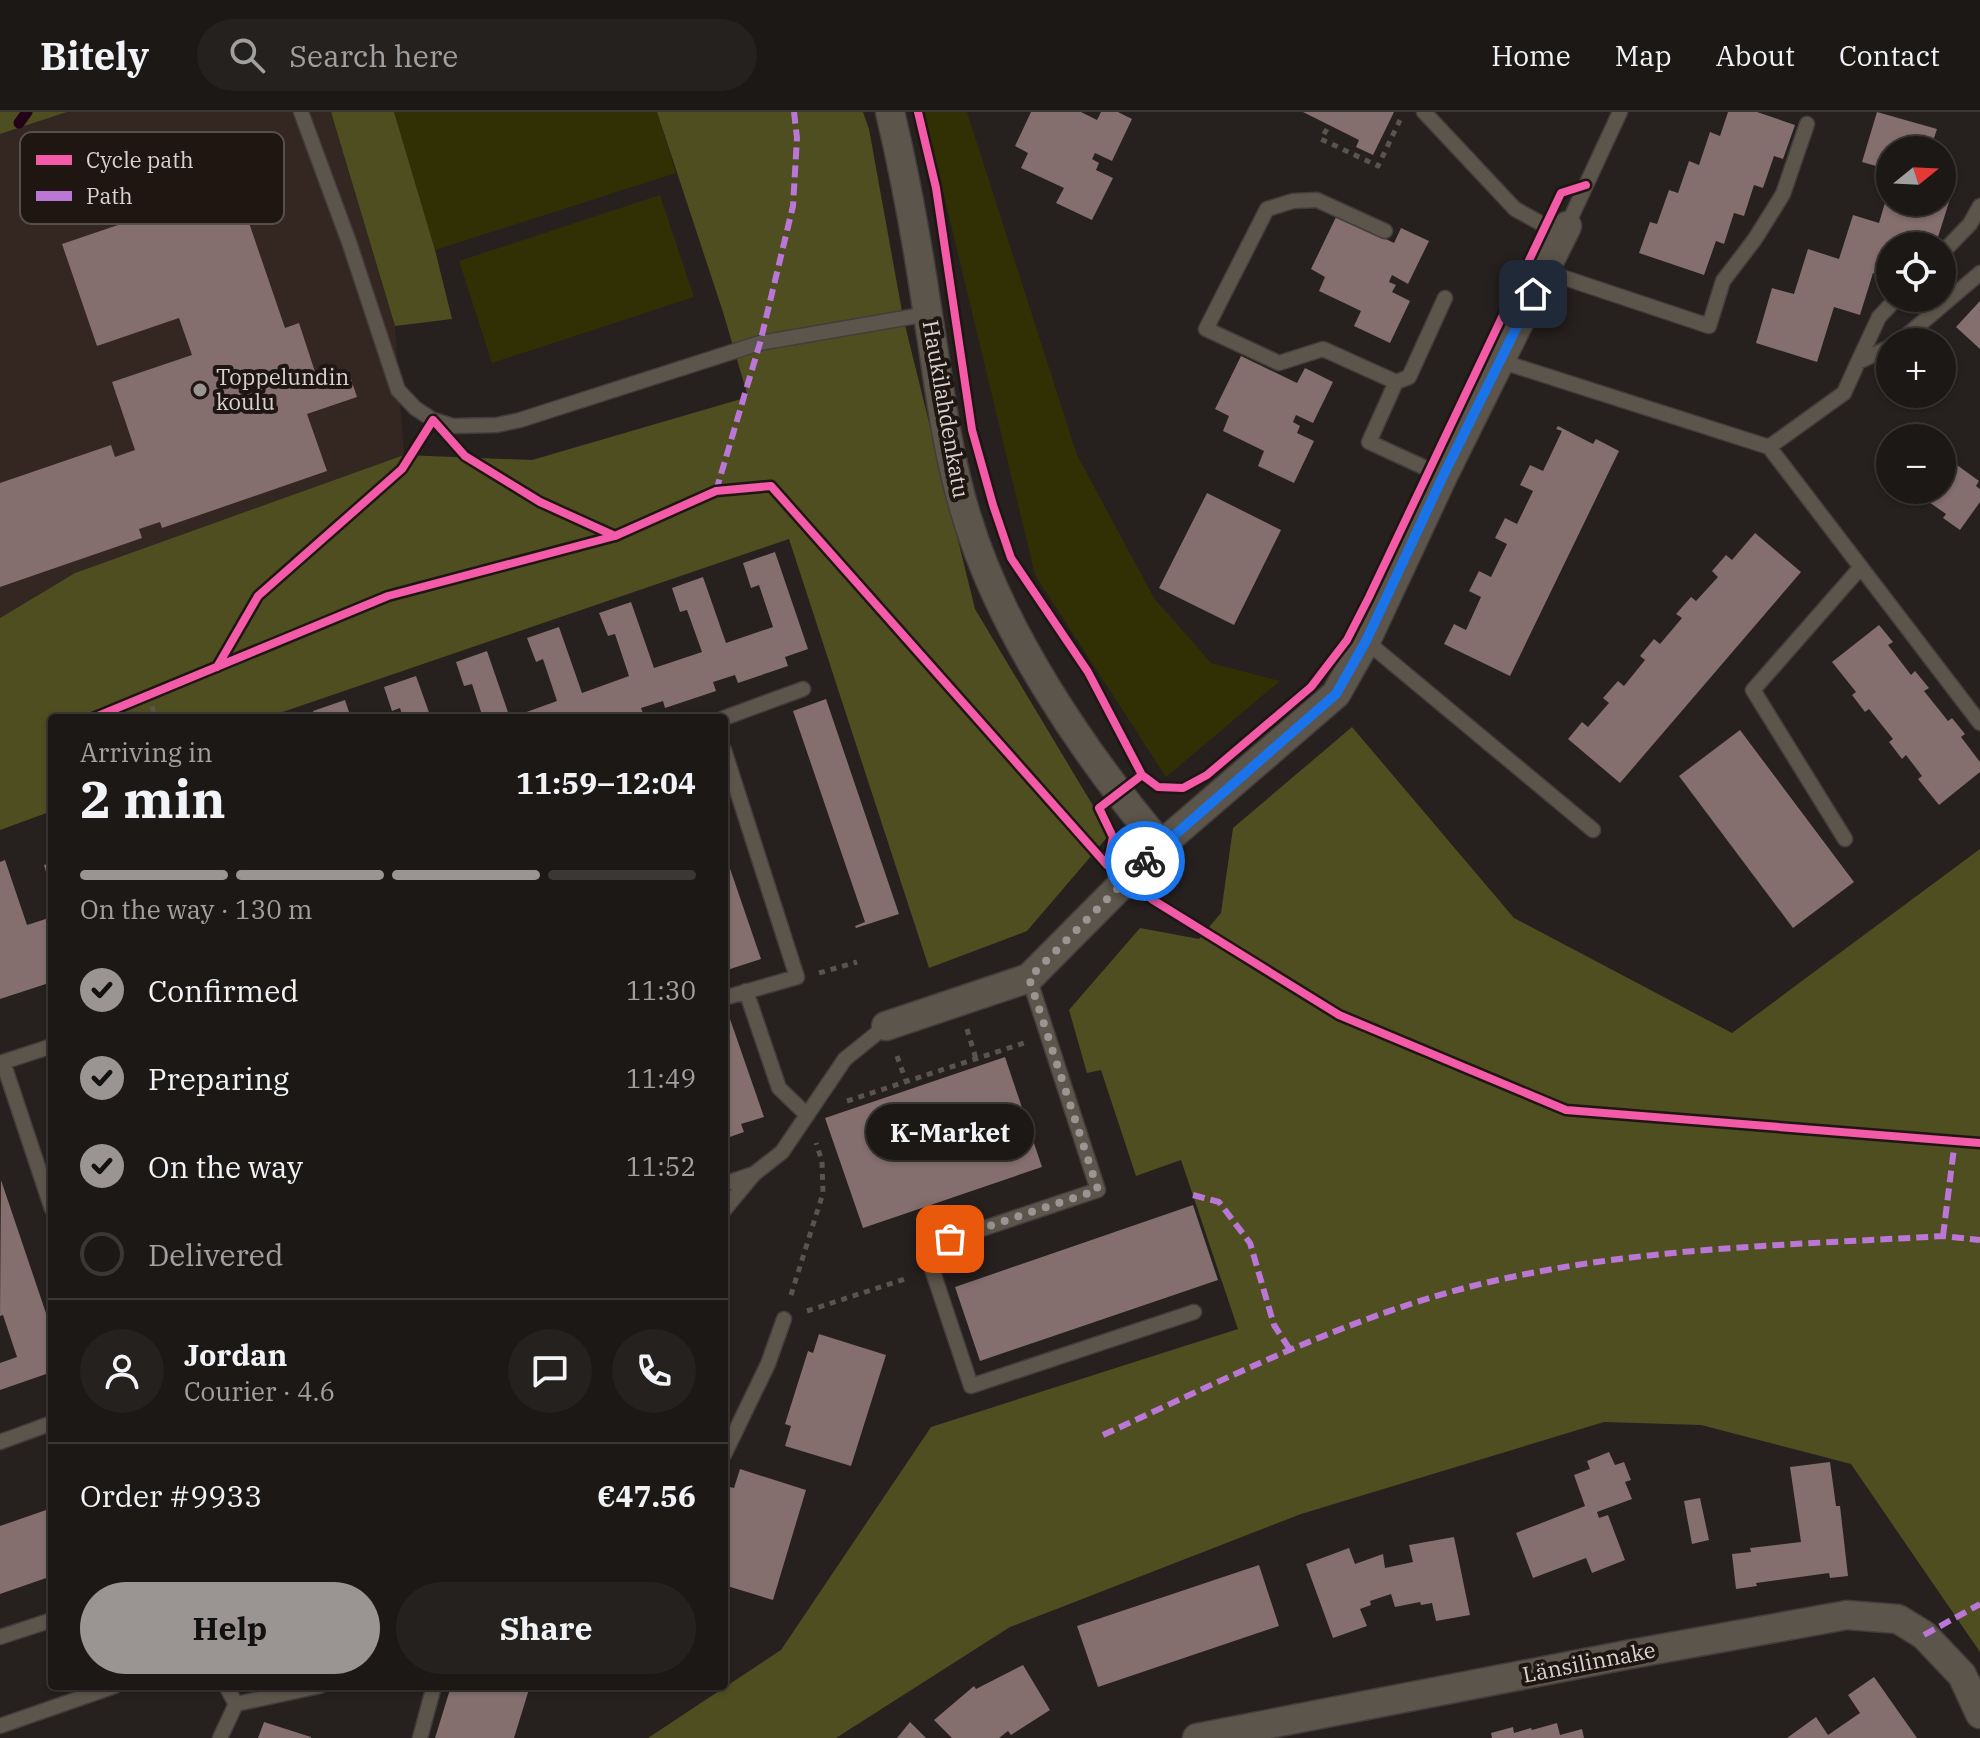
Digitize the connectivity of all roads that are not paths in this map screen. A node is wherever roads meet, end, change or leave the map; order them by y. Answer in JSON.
{"nodes":[{"id":1,"x":301,"y":112,"type":"edge"},
{"id":2,"x":890,"y":112,"type":"edge"},
{"id":3,"x":1424,"y":112,"type":"edge"},
{"id":4,"x":1620,"y":112,"type":"edge"},
{"id":5,"x":1807,"y":124,"type":"dead end"},
{"id":6,"x":1980,"y":206,"type":"edge"},
{"id":7,"x":1564,"y":230,"type":"junction"},
{"id":8,"x":1385,"y":231,"type":"dead end"},
{"id":9,"x":1956,"y":238,"type":"edge"},
{"id":10,"x":1544,"y":271,"type":"junction"},
{"id":11,"x":1980,"y":273,"type":"edge"},
{"id":12,"x":1445,"y":298,"type":"dead end"},
{"id":13,"x":1884,"y":312,"type":"edge"},
{"id":14,"x":928,"y":314,"type":"junction"},
{"id":15,"x":1915,"y":328,"type":"edge"},
{"id":16,"x":1876,"y":354,"type":"edge"},
{"id":17,"x":1500,"y":361,"type":"junction"},
{"id":18,"x":1858,"y":362,"type":"junction"},
{"id":19,"x":1396,"y":382,"type":"junction"},
{"id":20,"x":1769,"y":447,"type":"junction"},
{"id":21,"x":1443,"y":476,"type":"junction"},
{"id":22,"x":1861,"y":567,"type":"junction"},
{"id":23,"x":1366,"y":641,"type":"junction"},
{"id":24,"x":803,"y":689,"type":"dead end"},
{"id":25,"x":728,"y":717,"type":"edge"},
{"id":26,"x":1980,"y":723,"type":"edge"},
{"id":27,"x":728,"y":762,"type":"edge"},
{"id":28,"x":1593,"y":830,"type":"dead end"},
{"id":29,"x":1845,"y":839,"type":"dead end"},
{"id":30,"x":1161,"y":845,"type":"junction"},
{"id":31,"x":1029,"y":978,"type":"junction"},
{"id":32,"x":746,"y":991,"type":"junction"},
{"id":33,"x":728,"y":997,"type":"edge"},
{"id":34,"x":886,"y":1026,"type":"joint"},
{"id":35,"x":48,"y":1047,"type":"edge"},
{"id":36,"x":2,"y":1063,"type":"edge"},
{"id":37,"x":806,"y":1114,"type":"junction"},
{"id":38,"x":754,"y":1174,"type":"junction"},
{"id":39,"x":728,"y":1183,"type":"edge"},
{"id":40,"x":48,"y":1197,"type":"edge"},
{"id":41,"x":728,"y":1205,"type":"edge"},
{"id":42,"x":1194,"y":1312,"type":"dead end"},
{"id":43,"x":784,"y":1319,"type":"road end"},
{"id":44,"x":48,"y":1424,"type":"edge"},
{"id":45,"x":0,"y":1442,"type":"edge"},
{"id":46,"x":728,"y":1450,"type":"edge"},
{"id":47,"x":48,"y":1621,"type":"edge"},
{"id":48,"x":0,"y":1637,"type":"edge"},
{"id":49,"x":104,"y":1690,"type":"edge"},
{"id":50,"x":228,"y":1690,"type":"edge"},
{"id":51,"x":301,"y":1690,"type":"edge"},
{"id":52,"x":433,"y":1690,"type":"edge"},
{"id":53,"x":236,"y":1704,"type":"junction"},
{"id":54,"x":1980,"y":1714,"type":"edge"},
{"id":55,"x":0,"y":1726,"type":"edge"},
{"id":56,"x":220,"y":1738,"type":"edge"},
{"id":57,"x":420,"y":1738,"type":"edge"},
{"id":58,"x":1197,"y":1738,"type":"edge"}],
"edges":[{"from":1,"to":14,"type":"lane"},
{"from":2,"to":14,"type":"street","name":"Haukilahdenkatu"},
{"from":3,"to":7,"type":"lane"},
{"from":4,"to":7,"type":"lane"},
{"from":5,"to":10,"type":"lane"},
{"from":6,"to":9,"type":"lane"},
{"from":7,"to":10,"type":"street"},
{"from":8,"to":19,"type":"lane"},
{"from":10,"to":17,"type":"street"},
{"from":11,"to":15,"type":"lane"},
{"from":12,"to":19,"type":"lane"},
{"from":13,"to":18,"type":"lane"},
{"from":14,"to":30,"type":"street","name":"Haukilahdenkatu"},
{"from":16,"to":18,"type":"lane"},
{"from":17,"to":20,"type":"lane"},
{"from":17,"to":21,"type":"street"},
{"from":18,"to":20,"type":"lane"},
{"from":19,"to":21,"type":"lane"},
{"from":20,"to":22,"type":"lane"},
{"from":21,"to":23,"type":"street"},
{"from":22,"to":26,"type":"lane"},
{"from":22,"to":29,"type":"lane"},
{"from":23,"to":28,"type":"lane"},
{"from":23,"to":30,"type":"street"},
{"from":24,"to":25,"type":"lane"},
{"from":27,"to":32,"type":"lane"},
{"from":30,"to":31,"type":"street"},
{"from":31,"to":34,"type":"street"},
{"from":31,"to":42,"type":"lane"},
{"from":32,"to":33,"type":"lane"},
{"from":32,"to":37,"type":"lane"},
{"from":34,"to":37,"type":"lane"},
{"from":35,"to":36,"type":"lane"},
{"from":36,"to":40,"type":"lane"},
{"from":37,"to":38,"type":"lane"},
{"from":38,"to":39,"type":"lane"},
{"from":38,"to":41,"type":"lane"},
{"from":43,"to":46,"type":"lane"},
{"from":44,"to":45,"type":"lane"},
{"from":47,"to":48,"type":"lane"},
{"from":49,"to":55,"type":"lane"},
{"from":50,"to":53,"type":"lane"},
{"from":51,"to":53,"type":"lane"},
{"from":52,"to":57,"type":"lane"},
{"from":53,"to":56,"type":"lane"},
{"from":54,"to":58,"type":"street","name":"Länsilinnake"}]}
